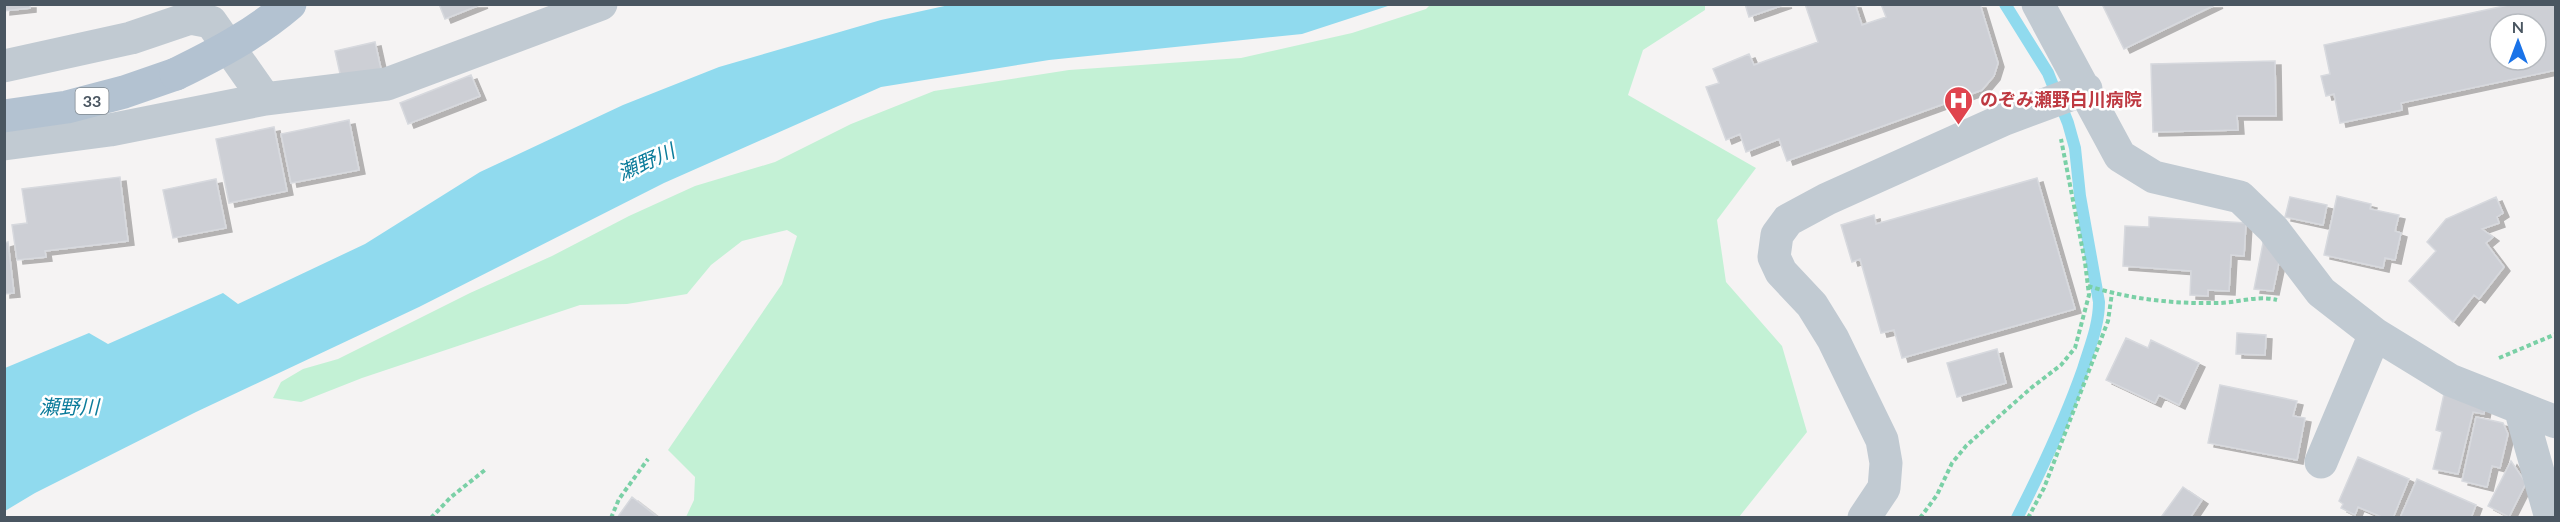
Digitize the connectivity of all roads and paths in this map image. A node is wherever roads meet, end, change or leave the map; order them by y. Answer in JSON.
{"nodes":[{"id":1,"x":290,"y":4,"type":"edge"},
{"id":2,"x":601,"y":4,"type":"edge"},
{"id":3,"x":2038,"y":4,"type":"edge"},
{"id":4,"x":4,"y":66,"type":"edge"},
{"id":5,"x":2085,"y":89,"type":"junction"},
{"id":6,"x":265,"y":99,"type":"junction"},
{"id":7,"x":2048,"y":104,"type":"junction"},
{"id":8,"x":4,"y":116,"type":"edge"},
{"id":9,"x":4,"y":144,"type":"edge"},
{"id":10,"x":2088,"y":286,"type":"junction"},
{"id":11,"x":2112,"y":293,"type":"junction"},
{"id":12,"x":2284,"y":302,"type":"dead end"},
{"id":13,"x":2375,"y":334,"type":"junction"},
{"id":14,"x":2556,"y":334,"type":"edge"},
{"id":15,"x":2462,"y":385,"type":"junction"},
{"id":16,"x":2520,"y":408,"type":"junction"},
{"id":17,"x":2556,"y":422,"type":"edge"},
{"id":18,"x":648,"y":459,"type":"dead end"},
{"id":19,"x":2321,"y":462,"type":"dead end"},
{"id":20,"x":485,"y":470,"type":"dead end"},
{"id":21,"x":431,"y":518,"type":"edge"},
{"id":22,"x":611,"y":518,"type":"edge"},
{"id":23,"x":1864,"y":518,"type":"edge"},
{"id":24,"x":1920,"y":518,"type":"edge"},
{"id":25,"x":2028,"y":518,"type":"edge"},
{"id":26,"x":2551,"y":518,"type":"edge"}],
"edges":[{"from":1,"to":8,"type":"main road","number":"33","bridge":true},
{"from":2,"to":6,"type":"street"},
{"from":3,"to":5,"type":"street"},
{"from":4,"to":6,"type":"street"},
{"from":5,"to":7,"type":"street"},
{"from":5,"to":13,"type":"street"},
{"from":6,"to":9,"type":"street"},
{"from":7,"to":10,"type":"path"},
{"from":7,"to":23,"type":"street"},
{"from":10,"to":11,"type":"path"},
{"from":10,"to":24,"type":"path"},
{"from":11,"to":12,"type":"path"},
{"from":11,"to":25,"type":"path"},
{"from":13,"to":15,"type":"street"},
{"from":13,"to":19,"type":"street"},
{"from":14,"to":15,"type":"path"},
{"from":15,"to":16,"type":"street"},
{"from":16,"to":17,"type":"street"},
{"from":16,"to":26,"type":"street"},
{"from":18,"to":22,"type":"path"},
{"from":20,"to":21,"type":"path"}]}
